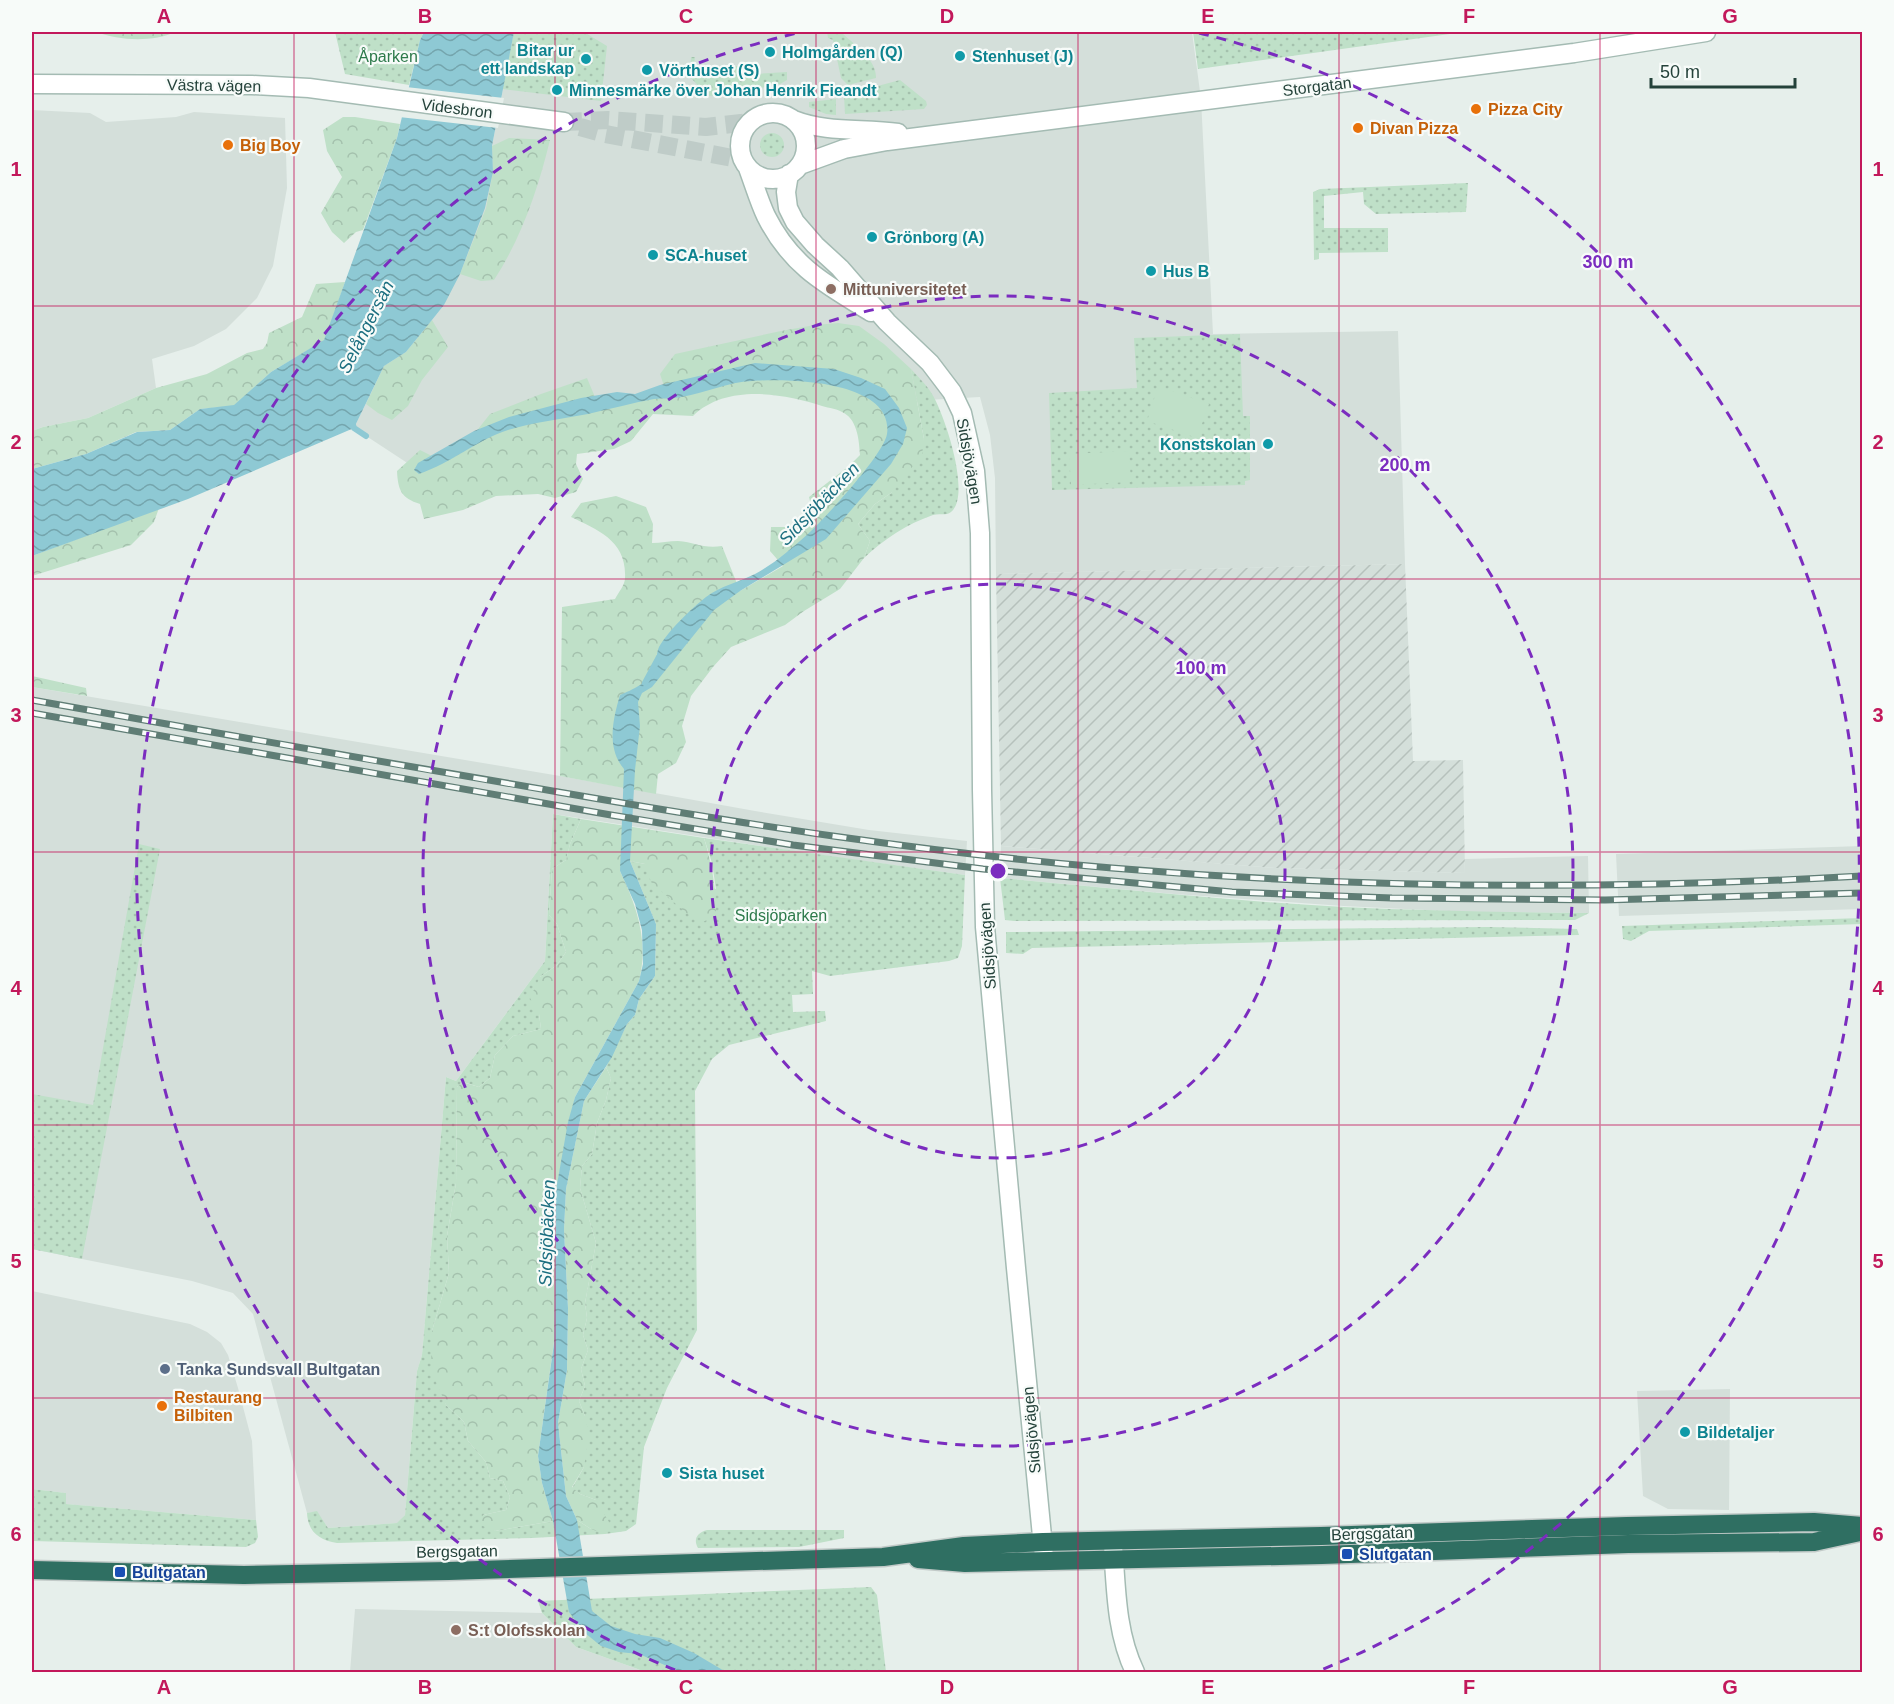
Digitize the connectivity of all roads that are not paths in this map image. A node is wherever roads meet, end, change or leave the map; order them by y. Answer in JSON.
{"nodes":[{"id":1,"x":1706,"y":32,"type":"edge"},
{"id":2,"x":32,"y":84,"type":"edge"},
{"id":3,"x":396,"y":100,"type":"joint"},
{"id":4,"x":794,"y":120,"type":"junction"},
{"id":5,"x":564,"y":122,"type":"tunnel mouth"},
{"id":6,"x":926,"y":136,"type":"junction"},
{"id":7,"x":748,"y":168,"type":"junction"},
{"id":8,"x":794,"y":170,"type":"junction"},
{"id":9,"x":887,"y":322,"type":"junction"},
{"id":10,"x":1863,"y":1526,"type":"edge"},
{"id":11,"x":1863,"y":1532,"type":"edge"},
{"id":12,"x":1113,"y":1541,"type":"junction"},
{"id":13,"x":1043,"y":1542,"type":"junction"},
{"id":14,"x":883,"y":1557,"type":"junction"},
{"id":15,"x":1114,"y":1560,"type":"junction"},
{"id":16,"x":1044,"y":1561,"type":"junction"},
{"id":17,"x":32,"y":1570,"type":"edge"},
{"id":18,"x":1135,"y":1672,"type":"edge"}],
"edges":[{"from":1,"to":6,"type":"street","name":"Storgatan"},
{"from":2,"to":3,"type":"street","name":"Västra vägen"},
{"from":3,"to":5,"type":"street","name":"Videsbron"},
{"from":4,"to":6,"type":"street","name":"Storgatan"},
{"from":4,"to":7,"type":"street"},
{"from":4,"to":8,"type":"street"},
{"from":6,"to":8,"type":"street","name":"Storgatan"},
{"from":7,"to":8,"type":"street"},
{"from":7,"to":9,"type":"street","name":"Sidsjövägen"},
{"from":8,"to":9,"type":"street","name":"Sidsjövägen"},
{"from":9,"to":13,"type":"street","name":"Sidsjövägen"},
{"from":10,"to":12,"type":"highway","name":"Bergsgatan"},
{"from":11,"to":15,"type":"highway","name":"Bergsgatan"},
{"from":12,"to":13,"type":"highway","name":"Bergsgatan"},
{"from":12,"to":15,"type":"street"},
{"from":13,"to":14,"type":"highway","name":"Bergsgatan"},
{"from":13,"to":16,"type":"street","name":"Sidsjövägen"},
{"from":14,"to":16,"type":"highway","name":"Bergsgatan"},
{"from":14,"to":17,"type":"highway","name":"Bergsgatan"},
{"from":15,"to":16,"type":"highway","name":"Bergsgatan"},
{"from":15,"to":18,"type":"street"}]}
